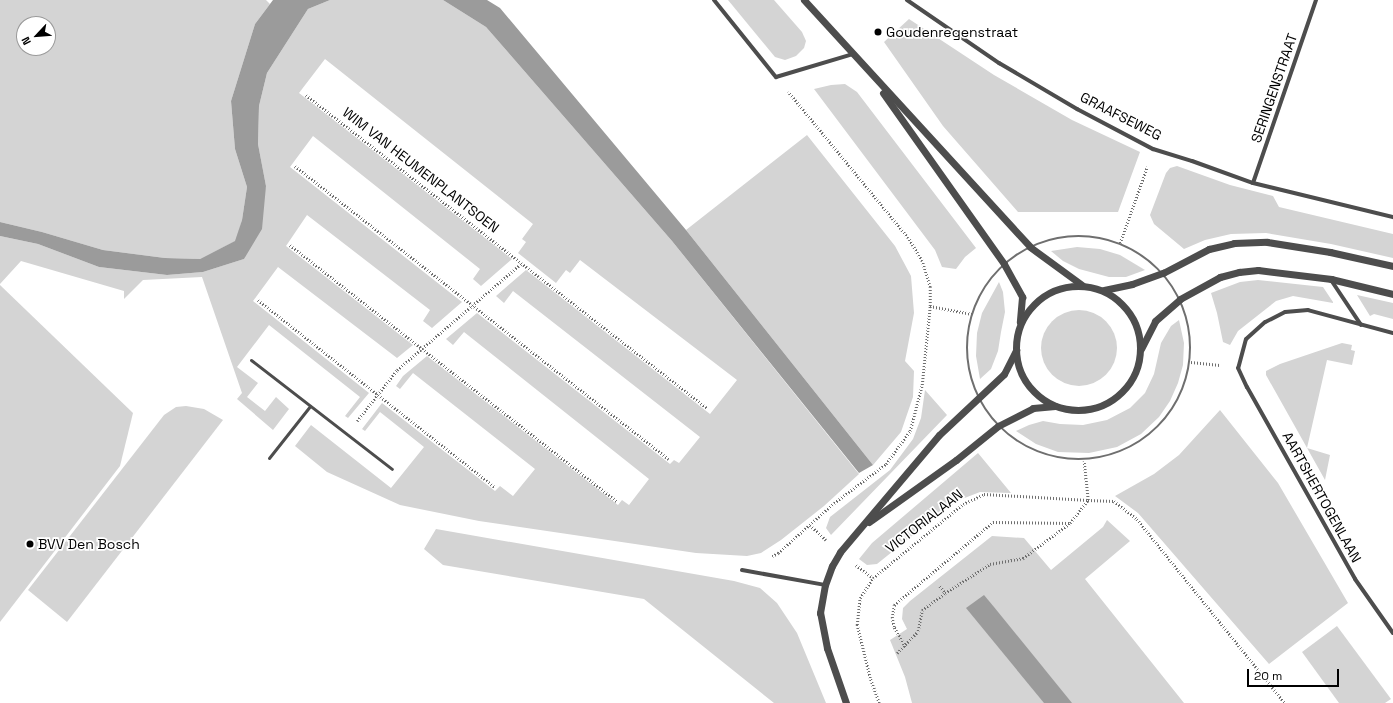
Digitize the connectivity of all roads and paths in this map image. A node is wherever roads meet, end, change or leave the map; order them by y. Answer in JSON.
{"nodes":[{"id":1,"x":714,"y":0,"type":"edge"},
{"id":2,"x":804,"y":0,"type":"edge"},
{"id":3,"x":907,"y":0,"type":"edge"},
{"id":4,"x":1316,"y":0,"type":"edge"},
{"id":5,"x":853,"y":54,"type":"junction"},
{"id":6,"x":865,"y":69,"type":"junction"},
{"id":7,"x":776,"y":78,"type":"junction"},
{"id":8,"x":306,"y":95,"type":"dead end"},
{"id":9,"x":1153,"y":149,"type":"junction"},
{"id":10,"x":295,"y":166,"type":"dead end"},
{"id":11,"x":1253,"y":183,"type":"junction"},
{"id":12,"x":1393,"y":217,"type":"edge"},
{"id":13,"x":1120,"y":244,"type":"dead end"},
{"id":14,"x":290,"y":245,"type":"dead end"},
{"id":15,"x":522,"y":263,"type":"junction"},
{"id":16,"x":1393,"y":266,"type":"edge"},
{"id":17,"x":1331,"y":280,"type":"junction"},
{"id":18,"x":1082,"y":285,"type":"junction"},
{"id":19,"x":1104,"y":290,"type":"junction"},
{"id":20,"x":1393,"y":294,"type":"edge"},
{"id":21,"x":258,"y":300,"type":"dead end"},
{"id":22,"x":473,"y":305,"type":"junction"},
{"id":23,"x":930,"y":306,"type":"junction"},
{"id":24,"x":1020,"y":324,"type":"junction"},
{"id":25,"x":1361,"y":325,"type":"junction"},
{"id":26,"x":1393,"y":333,"type":"edge"},
{"id":27,"x":422,"y":348,"type":"junction"},
{"id":28,"x":1141,"y":349,"type":"junction"},
{"id":29,"x":1016,"y":350,"type":"junction"},
{"id":30,"x":251,"y":360,"type":"dead end"},
{"id":31,"x":1238,"y":368,"type":"junction"},
{"id":32,"x":378,"y":395,"type":"junction"},
{"id":33,"x":979,"y":399,"type":"junction"},
{"id":34,"x":310,"y":406,"type":"junction"},
{"id":35,"x":1055,"y":406,"type":"junction"},
{"id":36,"x":707,"y":408,"type":"dead end"},
{"id":37,"x":998,"y":426,"type":"junction"},
{"id":38,"x":347,"y":434,"type":"junction"},
{"id":39,"x":269,"y":458,"type":"dead end"},
{"id":40,"x":669,"y":459,"type":"dead end"},
{"id":41,"x":1084,"y":461,"type":"junction"},
{"id":42,"x":392,"y":469,"type":"dead end"},
{"id":43,"x":495,"y":487,"type":"dead end"},
{"id":44,"x":1088,"y":500,"type":"junction"},
{"id":45,"x":617,"y":501,"type":"dead end"},
{"id":46,"x":1070,"y":523,"type":"junction"},
{"id":47,"x":861,"y":528,"type":"junction"},
{"id":48,"x":742,"y":570,"type":"joint"},
{"id":49,"x":825,"y":585,"type":"junction"},
{"id":50,"x":940,"y":586,"type":"dead end"},
{"id":51,"x":945,"y":592,"type":"junction"},
{"id":52,"x":1393,"y":633,"type":"edge"},
{"id":53,"x":905,"y":647,"type":"junction"},
{"id":54,"x":897,"y":653,"type":"dead end"},
{"id":55,"x":846,"y":703,"type":"edge"},
{"id":56,"x":879,"y":703,"type":"edge"},
{"id":57,"x":1285,"y":703,"type":"edge"}],
"edges":[{"from":1,"to":7,"type":"street"},
{"from":2,"to":5,"type":"street"},
{"from":3,"to":9,"type":"street","name":"GRAAFSEWEG"},
{"from":4,"to":11,"type":"street","name":"SERINGENSTRAAT"},
{"from":5,"to":6,"type":"street"},
{"from":5,"to":7,"type":"street"},
{"from":6,"to":18,"type":"street"},
{"from":6,"to":24,"type":"street"},
{"from":7,"to":23,"type":"path"},
{"from":8,"to":15,"type":"path","name":"WIM VAN HEUMENPLANTSOEN"},
{"from":9,"to":11,"type":"street","name":"GRAAFSEWEG"},
{"from":9,"to":13,"type":"path"},
{"from":10,"to":22,"type":"path"},
{"from":11,"to":12,"type":"street","name":"GRAAFSEWEG"},
{"from":14,"to":27,"type":"path"},
{"from":15,"to":22,"type":"path"},
{"from":15,"to":36,"type":"path","name":"WIM VAN HEUMENPLANTSOEN"},
{"from":16,"to":19,"type":"street"},
{"from":17,"to":20,"type":"street"},
{"from":17,"to":25,"type":"street"},
{"from":17,"to":28,"type":"street"},
{"from":18,"to":19,"type":"street"},
{"from":18,"to":24,"type":"street"},
{"from":19,"to":28,"type":"street"},
{"from":21,"to":32,"type":"path"},
{"from":22,"to":27,"type":"path"},
{"from":22,"to":40,"type":"path"},
{"from":23,"to":33,"type":"path"},
{"from":23,"to":48,"type":"path"},
{"from":24,"to":29,"type":"street"},
{"from":25,"to":26,"type":"street"},
{"from":25,"to":31,"type":"street"},
{"from":27,"to":32,"type":"path"},
{"from":27,"to":45,"type":"path"},
{"from":28,"to":35,"type":"street"},
{"from":29,"to":33,"type":"street","name":"VICTORIALAAN"},
{"from":29,"to":35,"type":"street"},
{"from":30,"to":34,"type":"lane"},
{"from":31,"to":41,"type":"path"},
{"from":31,"to":52,"type":"street","name":"AARTSHERTOGENLAAN"},
{"from":32,"to":38,"type":"path"},
{"from":32,"to":43,"type":"path"},
{"from":33,"to":37,"type":"path"},
{"from":33,"to":47,"type":"street","name":"VICTORIALAAN"},
{"from":34,"to":38,"type":"lane"},
{"from":34,"to":39,"type":"lane"},
{"from":35,"to":37,"type":"street","name":"VICTORIALAAN"},
{"from":37,"to":41,"type":"path"},
{"from":37,"to":47,"type":"street","name":"VICTORIALAAN"},
{"from":38,"to":42,"type":"lane"},
{"from":41,"to":44,"type":"path"},
{"from":44,"to":46,"type":"path"},
{"from":44,"to":56,"type":"path","name":"VICTORIALAAN"},
{"from":44,"to":57,"type":"path"},
{"from":46,"to":51,"type":"path"},
{"from":46,"to":53,"type":"path"},
{"from":47,"to":49,"type":"street","name":"VICTORIALAAN"},
{"from":48,"to":49,"type":"street"},
{"from":49,"to":55,"type":"street","name":"VICTORIALAAN"},
{"from":50,"to":51,"type":"path"},
{"from":51,"to":53,"type":"path"},
{"from":53,"to":54,"type":"path"}]}
